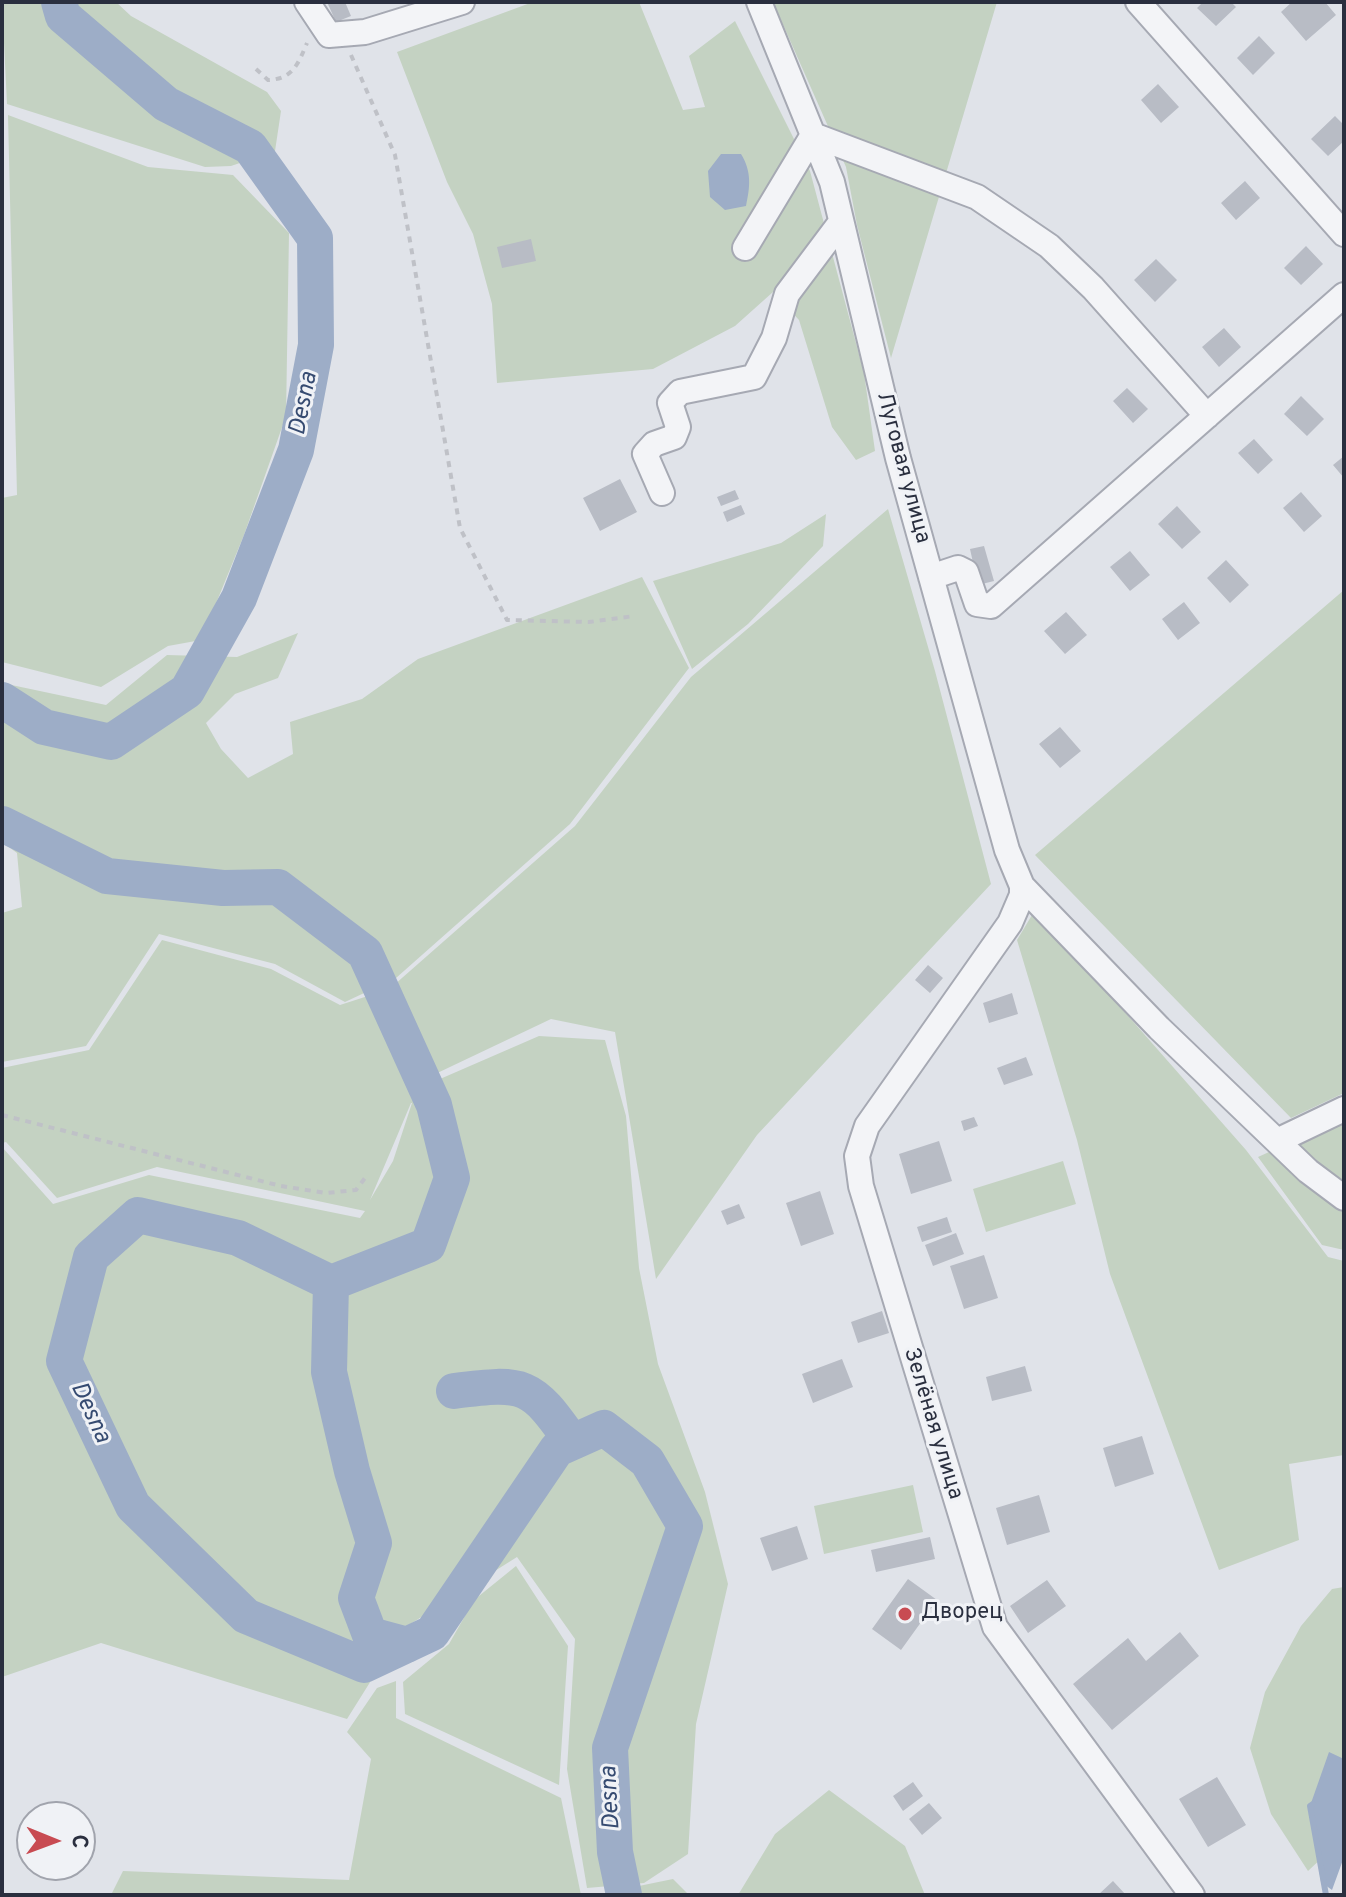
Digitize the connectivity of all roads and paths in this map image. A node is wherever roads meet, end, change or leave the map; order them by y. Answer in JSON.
{"nodes":[{"id":1,"x":462,"y":2,"type":"edge"},
{"id":2,"x":759,"y":2,"type":"edge"},
{"id":3,"x":1138,"y":2,"type":"edge"},
{"id":4,"x":309,"y":7,"type":"edge"},
{"id":5,"x":342,"y":34,"type":"junction"},
{"id":6,"x":256,"y":69,"type":"dead end"},
{"id":7,"x":813,"y":135,"type":"junction"},
{"id":8,"x":841,"y":222,"type":"junction"},
{"id":9,"x":1344,"y":234,"type":"edge"},
{"id":10,"x":745,"y":248,"type":"dead end"},
{"id":11,"x":1344,"y":295,"type":"edge"},
{"id":12,"x":1207,"y":416,"type":"junction"},
{"id":13,"x":662,"y":493,"type":"dead end"},
{"id":14,"x":931,"y":577,"type":"junction"},
{"id":15,"x":634,"y":616,"type":"dead end"},
{"id":16,"x":1022,"y":886,"type":"junction"},
{"id":17,"x":1344,"y":1109,"type":"edge"},
{"id":18,"x":2,"y":1115,"type":"edge"},
{"id":19,"x":1277,"y":1141,"type":"junction"},
{"id":20,"x":368,"y":1174,"type":"dead end"},
{"id":21,"x":1344,"y":1198,"type":"edge"},
{"id":22,"x":1192,"y":1895,"type":"edge"}],
"edges":[{"from":1,"to":5,"type":"lane"},
{"from":2,"to":7,"type":"lane","name":"Луговая улица"},
{"from":3,"to":9,"type":"lane"},
{"from":4,"to":5,"type":"lane"},
{"from":4,"to":6,"type":"path"},
{"from":5,"to":15,"type":"path"},
{"from":7,"to":8,"type":"lane","name":"Луговая улица"},
{"from":7,"to":10,"type":"lane"},
{"from":7,"to":12,"type":"lane"},
{"from":8,"to":13,"type":"lane"},
{"from":8,"to":14,"type":"lane","name":"Луговая улица"},
{"from":11,"to":12,"type":"lane"},
{"from":12,"to":14,"type":"lane"},
{"from":14,"to":16,"type":"lane","name":"Луговая улица"},
{"from":16,"to":19,"type":"lane"},
{"from":16,"to":22,"type":"lane","name":"Зелёная улица"},
{"from":17,"to":19,"type":"lane"},
{"from":18,"to":20,"type":"path"},
{"from":19,"to":21,"type":"lane"}]}
